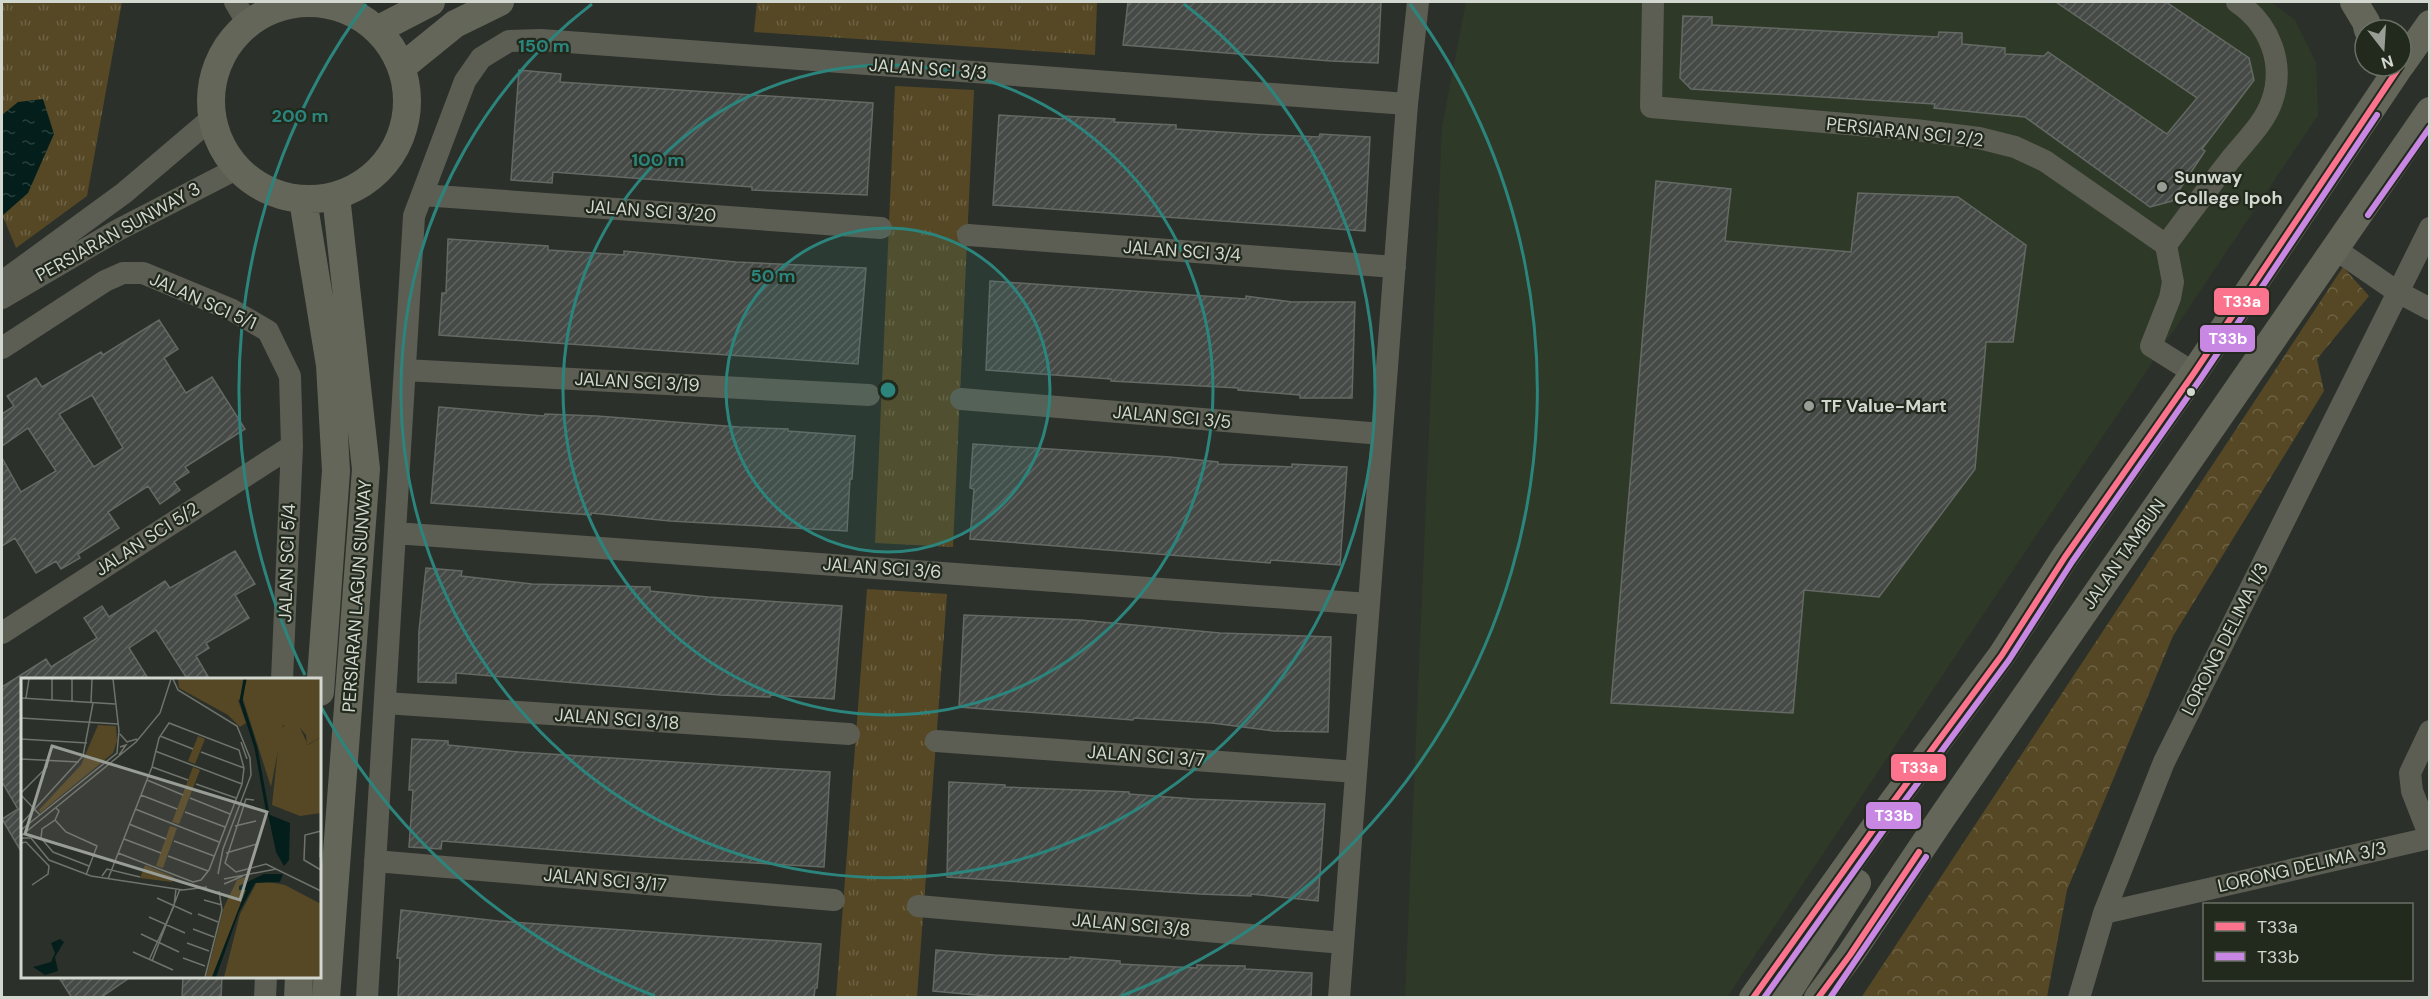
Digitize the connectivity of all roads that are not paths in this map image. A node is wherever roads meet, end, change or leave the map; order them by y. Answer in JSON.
{"nodes":[{"id":1,"x":299,"y":2,"type":"edge"},
{"id":2,"x":431,"y":2,"type":"edge"},
{"id":3,"x":500,"y":2,"type":"edge"},
{"id":4,"x":1418,"y":2,"type":"edge"},
{"id":5,"x":1653,"y":2,"type":"edge"},
{"id":6,"x":2237,"y":2,"type":"edge"},
{"id":7,"x":2354,"y":2,"type":"edge"},
{"id":8,"x":242,"y":13,"type":"edge"},
{"id":9,"x":2364,"y":18,"type":"edge"},
{"id":10,"x":2429,"y":24,"type":"edge"},
{"id":11,"x":377,"y":30,"type":"junction"},
{"id":12,"x":2413,"y":47,"type":"edge"},
{"id":13,"x":402,"y":68,"type":"junction"},
{"id":14,"x":2373,"y":78,"type":"edge"},
{"id":15,"x":2392,"y":78,"type":"edge"},
{"id":16,"x":1407,"y":104,"type":"junction"},
{"id":17,"x":2370,"y":110,"type":"junction"},
{"id":18,"x":2430,"y":111,"type":"edge"},
{"id":19,"x":211,"y":119,"type":"junction"},
{"id":20,"x":236,"y":168,"type":"junction"},
{"id":21,"x":124,"y":193,"type":"junction"},
{"id":22,"x":422,"y":195,"type":"junction"},
{"id":23,"x":336,"y":196,"type":"junction"},
{"id":24,"x":303,"y":200,"type":"junction"},
{"id":25,"x":143,"y":218,"type":"junction"},
{"id":26,"x":881,"y":228,"type":"dead end"},
{"id":27,"x":2430,"y":228,"type":"edge"},
{"id":28,"x":968,"y":235,"type":"dead end"},
{"id":29,"x":2166,"y":245,"type":"junction"},
{"id":30,"x":2335,"y":249,"type":"junction"},
{"id":31,"x":1395,"y":267,"type":"junction"},
{"id":32,"x":2,"y":282,"type":"edge"},
{"id":33,"x":2396,"y":291,"type":"junction"},
{"id":34,"x":2,"y":298,"type":"edge"},
{"id":35,"x":2430,"y":309,"type":"edge"},
{"id":36,"x":2,"y":348,"type":"edge"},
{"id":37,"x":405,"y":370,"type":"junction"},
{"id":38,"x":2194,"y":373,"type":"junction"},
{"id":39,"x":870,"y":395,"type":"dead end"},
{"id":40,"x":961,"y":399,"type":"dead end"},
{"id":41,"x":1382,"y":434,"type":"junction"},
{"id":42,"x":292,"y":446,"type":"junction"},
{"id":43,"x":395,"y":533,"type":"junction"},
{"id":44,"x":1369,"y":604,"type":"junction"},
{"id":45,"x":2,"y":633,"type":"edge"},
{"id":46,"x":322,"y":654,"type":"junction"},
{"id":47,"x":352,"y":654,"type":"junction"},
{"id":48,"x":282,"y":678,"type":"edge"},
{"id":49,"x":321,"y":678,"type":"edge"},
{"id":50,"x":384,"y":703,"type":"junction"},
{"id":51,"x":2430,"y":731,"type":"edge"},
{"id":52,"x":849,"y":734,"type":"dead end"},
{"id":53,"x":936,"y":741,"type":"dead end"},
{"id":54,"x":1356,"y":772,"type":"junction"},
{"id":55,"x":1893,"y":802,"type":"junction"},
{"id":56,"x":2430,"y":837,"type":"edge"},
{"id":57,"x":375,"y":861,"type":"junction"},
{"id":58,"x":834,"y":900,"type":"dead end"},
{"id":59,"x":918,"y":906,"type":"dead end"},
{"id":60,"x":2104,"y":913,"type":"junction"},
{"id":61,"x":1343,"y":944,"type":"junction"},
{"id":62,"x":266,"y":978,"type":"edge"},
{"id":63,"x":299,"y":978,"type":"edge"},
{"id":64,"x":265,"y":998,"type":"edge"},
{"id":65,"x":298,"y":998,"type":"edge"},
{"id":66,"x":327,"y":998,"type":"edge"},
{"id":67,"x":367,"y":998,"type":"edge"},
{"id":68,"x":1339,"y":998,"type":"edge"},
{"id":69,"x":1753,"y":998,"type":"edge"},
{"id":70,"x":1784,"y":998,"type":"edge"},
{"id":71,"x":1818,"y":998,"type":"edge"},
{"id":72,"x":2079,"y":998,"type":"edge"}],
"edges":[{"from":1,"to":8,"type":"main road"},
{"from":1,"to":11,"type":"main road"},
{"from":2,"to":11,"type":"main road"},
{"from":3,"to":13,"type":"main road"},
{"from":4,"to":16,"type":"street"},
{"from":5,"to":29,"type":"street","name":"PERSIARAN SCI 2/2"},
{"from":6,"to":29,"type":"street"},
{"from":7,"to":9,"type":"main road"},
{"from":8,"to":19,"type":"main road"},
{"from":10,"to":12,"type":"main road"},
{"from":11,"to":13,"type":"main road"},
{"from":13,"to":23,"type":"main road"},
{"from":14,"to":17,"type":"main road"},
{"from":15,"to":17,"type":"main road"},
{"from":16,"to":22,"type":"street","name":"JALAN SCI 3/3"},
{"from":16,"to":31,"type":"street"},
{"from":17,"to":38,"type":"main road"},
{"from":18,"to":30,"type":"main road","name":"JALAN TAMBUN"},
{"from":19,"to":20,"type":"main road"},
{"from":19,"to":21,"type":"street","name":"PERSIARAN SUNWAY 3"},
{"from":20,"to":24,"type":"main road"},
{"from":20,"to":25,"type":"street","name":"PERSIARAN SUNWAY 3"},
{"from":21,"to":25,"type":"street"},
{"from":21,"to":32,"type":"street","name":"PERSIARAN SUNWAY 3"},
{"from":22,"to":26,"type":"street","name":"JALAN SCI 3/20"},
{"from":22,"to":37,"type":"street","name":"JALAN SCI 3/3"},
{"from":23,"to":24,"type":"main road"},
{"from":23,"to":47,"type":"main road","name":"PERSIARAN LAGUN SUNWAY"},
{"from":24,"to":46,"type":"main road","name":"PERSIARAN LAGUN SUNWAY"},
{"from":25,"to":34,"type":"street","name":"PERSIARAN SUNWAY 3"},
{"from":27,"to":33,"type":"street","name":"LORONG DELIMA 1/3"},
{"from":28,"to":31,"type":"street","name":"JALAN SCI 3/4"},
{"from":29,"to":38,"type":"street"},
{"from":30,"to":33,"type":"street"},
{"from":30,"to":71,"type":"main road","name":"JALAN TAMBUN"},
{"from":31,"to":41,"type":"street"},
{"from":33,"to":35,"type":"street"},
{"from":33,"to":60,"type":"street","name":"LORONG DELIMA 1/3"},
{"from":36,"to":42,"type":"street","name":"JALAN SCI 5/1"},
{"from":37,"to":39,"type":"street","name":"JALAN SCI 3/19"},
{"from":37,"to":43,"type":"street","name":"JALAN SCI 3/3"},
{"from":38,"to":55,"type":"main road"},
{"from":40,"to":41,"type":"street","name":"JALAN SCI 3/5"},
{"from":41,"to":44,"type":"street"},
{"from":42,"to":45,"type":"street","name":"JALAN SCI 5/2"},
{"from":42,"to":48,"type":"street","name":"JALAN SCI 5/4"},
{"from":43,"to":44,"type":"street","name":"JALAN SCI 3/6"},
{"from":43,"to":50,"type":"street","name":"JALAN SCI 3/3"},
{"from":44,"to":54,"type":"street"},
{"from":46,"to":47,"type":"main road"},
{"from":46,"to":49,"type":"main road","name":"PERSIARAN LAGUN SUNWAY"},
{"from":47,"to":66,"type":"main road","name":"PERSIARAN LAGUN SUNWAY"},
{"from":50,"to":52,"type":"street","name":"JALAN SCI 3/18"},
{"from":50,"to":57,"type":"street","name":"JALAN SCI 3/3"},
{"from":51,"to":56,"type":"street"},
{"from":53,"to":54,"type":"street","name":"JALAN SCI 3/7"},
{"from":54,"to":61,"type":"street"},
{"from":55,"to":69,"type":"main road"},
{"from":55,"to":70,"type":"main road"},
{"from":56,"to":60,"type":"street","name":"LORONG DELIMA 3/3"},
{"from":57,"to":58,"type":"street","name":"JALAN SCI 3/17"},
{"from":57,"to":67,"type":"street","name":"JALAN SCI 3/3"},
{"from":59,"to":61,"type":"street","name":"JALAN SCI 3/8"},
{"from":60,"to":72,"type":"street","name":"LORONG DELIMA 1/3"},
{"from":61,"to":68,"type":"street"},
{"from":62,"to":64,"type":"street"},
{"from":63,"to":65,"type":"main road"}]}
